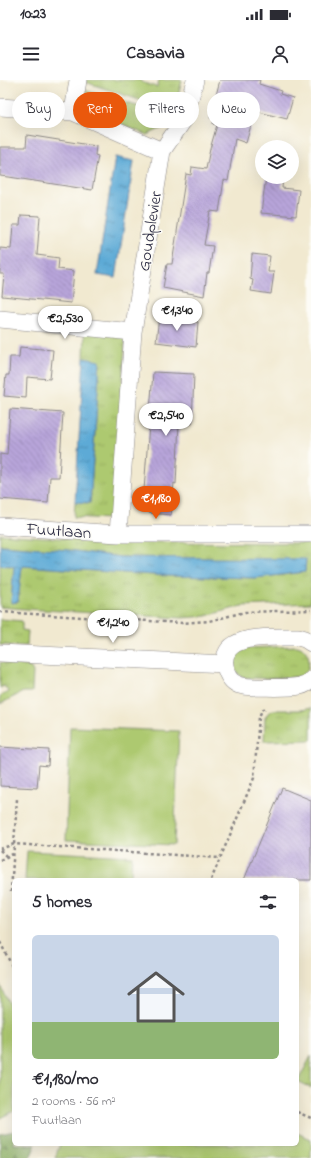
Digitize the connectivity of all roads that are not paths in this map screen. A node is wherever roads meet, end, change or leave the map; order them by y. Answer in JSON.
{"nodes":[{"id":1,"x":78,"y":80,"type":"edge"},
{"id":2,"x":195,"y":80,"type":"edge"},
{"id":3,"x":76,"y":92,"type":"edge"},
{"id":4,"x":0,"y":107,"type":"edge"},
{"id":5,"x":73,"y":112,"type":"edge"},
{"id":6,"x":110,"y":128,"type":"edge"},
{"id":7,"x":162,"y":151,"type":"junction"},
{"id":8,"x":0,"y":319,"type":"edge"},
{"id":9,"x":133,"y":332,"type":"junction"},
{"id":10,"x":0,"y":526,"type":"edge"},
{"id":11,"x":118,"y":534,"type":"junction"},
{"id":12,"x":311,"y":534,"type":"edge"},
{"id":13,"x":311,"y":643,"type":"edge"},
{"id":14,"x":0,"y":653,"type":"edge"},
{"id":15,"x":225,"y":664,"type":"junction"},
{"id":16,"x":311,"y":680,"type":"edge"}],
"edges":[{"from":1,"to":3,"type":"street"},
{"from":2,"to":7,"type":"street","name":"Goudplevier"},
{"from":4,"to":5,"type":"street"},
{"from":6,"to":7,"type":"street"},
{"from":7,"to":9,"type":"street","name":"Goudplevier"},
{"from":8,"to":9,"type":"street"},
{"from":9,"to":11,"type":"street","name":"Goudplevier"},
{"from":10,"to":11,"type":"street","name":"Fuutlaan"},
{"from":11,"to":12,"type":"street","name":"Fuutlaan"},
{"from":13,"to":15,"type":"street"},
{"from":14,"to":15,"type":"street"},
{"from":15,"to":16,"type":"street"}]}
